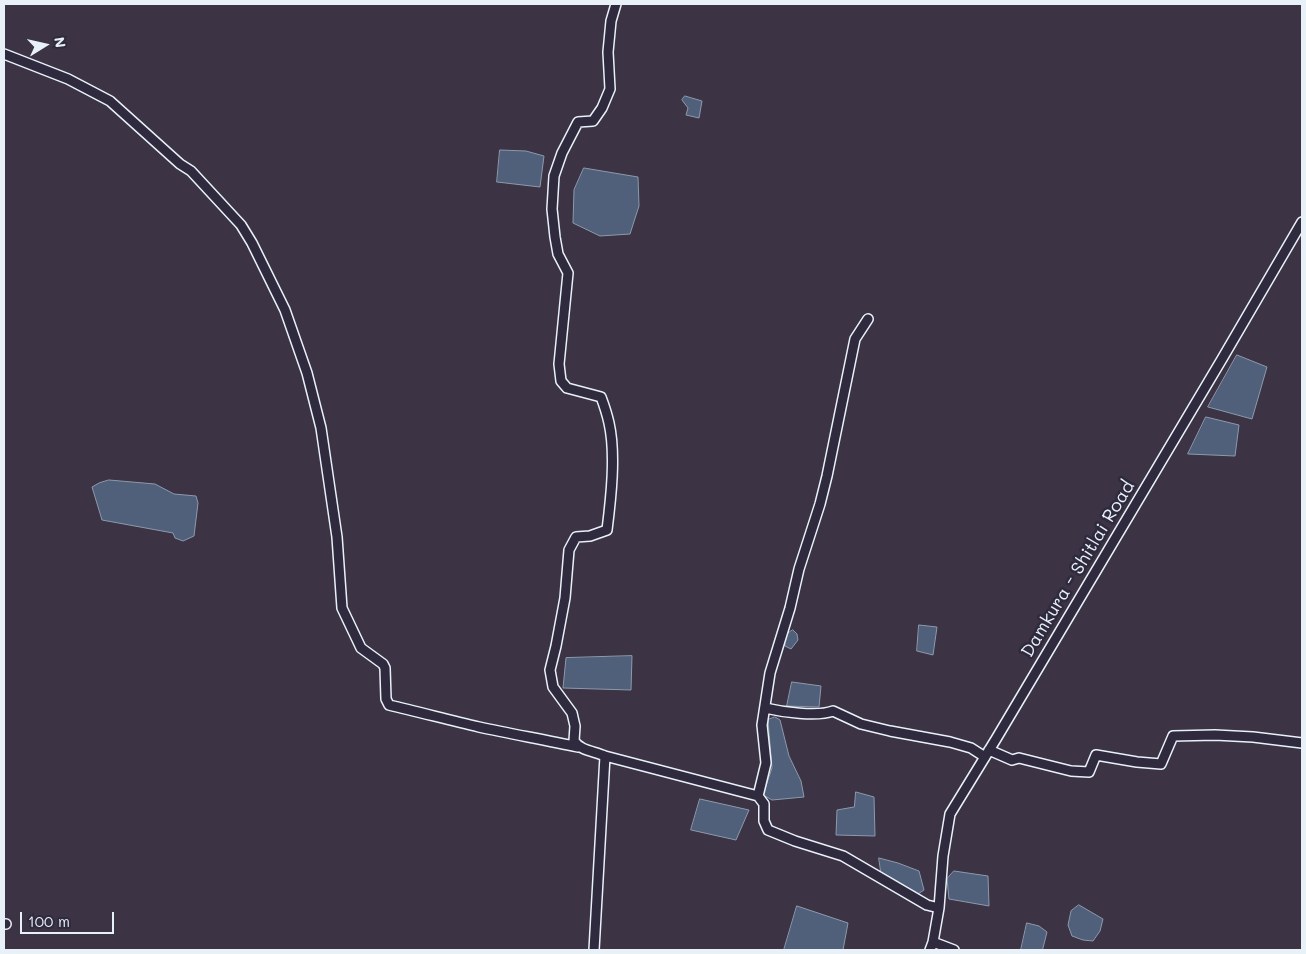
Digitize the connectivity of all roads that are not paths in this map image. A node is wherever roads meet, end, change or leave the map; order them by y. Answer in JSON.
{"nodes":[{"id":1,"x":616,"y":4,"type":"edge"},
{"id":2,"x":4,"y":54,"type":"edge"},
{"id":3,"x":1302,"y":222,"type":"edge"},
{"id":4,"x":868,"y":319,"type":"dead end"},
{"id":5,"x":765,"y":708,"type":"junction"},
{"id":6,"x":1302,"y":743,"type":"edge"},
{"id":7,"x":578,"y":747,"type":"junction"},
{"id":8,"x":987,"y":754,"type":"junction"},
{"id":9,"x":605,"y":756,"type":"junction"},
{"id":10,"x":758,"y":796,"type":"junction"},
{"id":11,"x":939,"y":908,"type":"junction"},
{"id":12,"x":932,"y":946,"type":"edge"},
{"id":13,"x":594,"y":950,"type":"edge"},
{"id":14,"x":954,"y":950,"type":"edge"}],
"edges":[{"from":1,"to":7,"type":"street"},
{"from":2,"to":7,"type":"street"},
{"from":3,"to":8,"type":"street","name":"Damkura - Shitlai Road"},
{"from":4,"to":5,"type":"street"},
{"from":5,"to":8,"type":"street"},
{"from":5,"to":10,"type":"street"},
{"from":6,"to":8,"type":"street"},
{"from":7,"to":9,"type":"street"},
{"from":8,"to":11,"type":"street","name":"Damkura - Shitlai Road"},
{"from":9,"to":10,"type":"street"},
{"from":9,"to":13,"type":"street"},
{"from":10,"to":11,"type":"street"},
{"from":11,"to":12,"type":"street","name":"Damkura - Shitlai Road"},
{"from":12,"to":14,"type":"street"}]}
